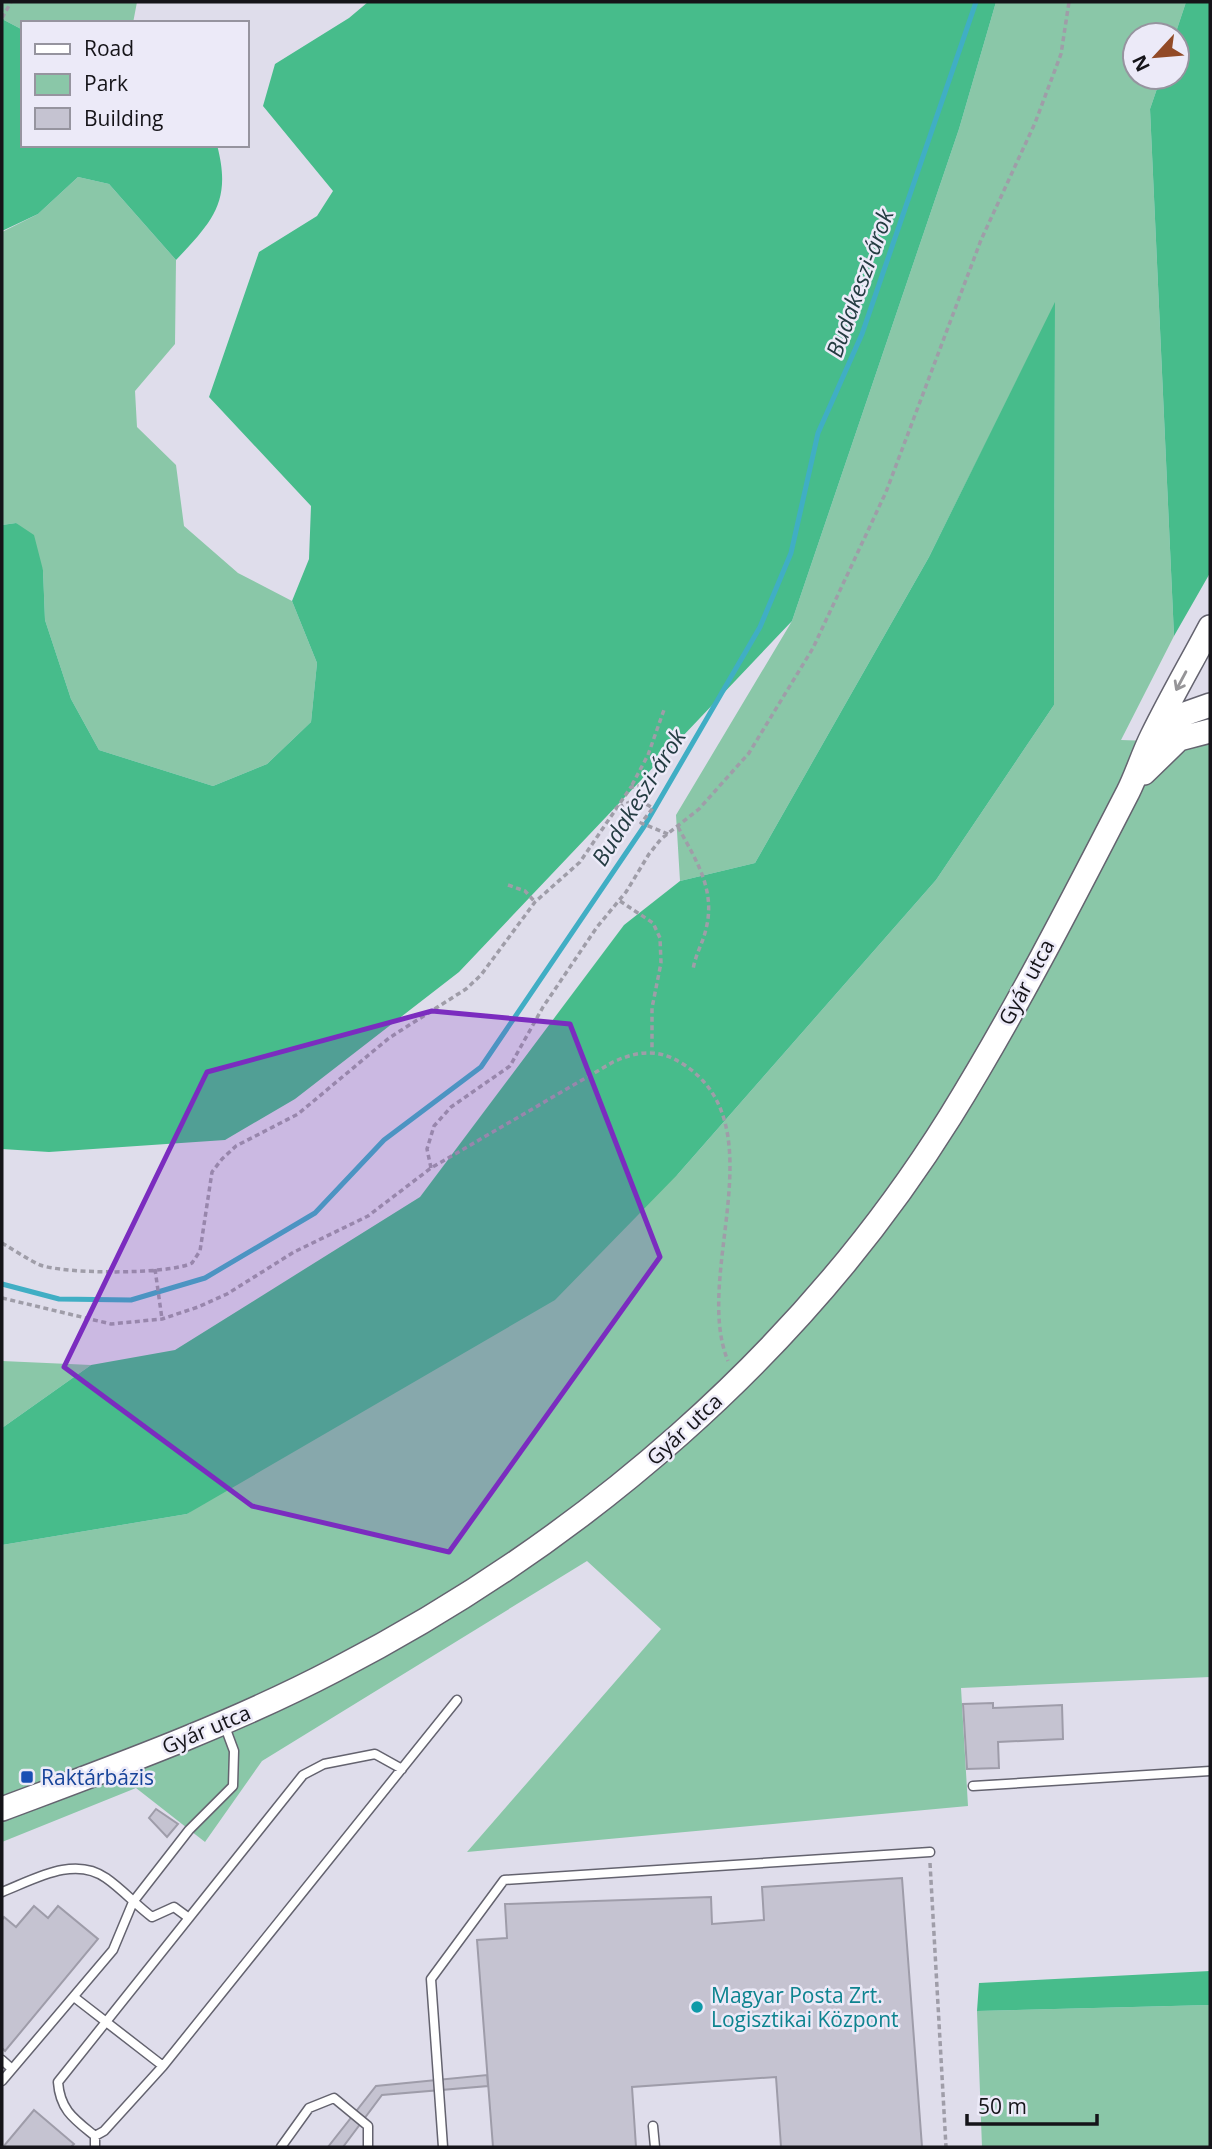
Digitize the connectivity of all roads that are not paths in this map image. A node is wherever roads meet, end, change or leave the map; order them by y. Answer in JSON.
{"nodes":[{"id":1,"x":1210,"y":627,"type":"edge"},
{"id":2,"x":1210,"y":705,"type":"edge"},
{"id":3,"x":1210,"y":731,"type":"edge"},
{"id":4,"x":1152,"y":736,"type":"junction"},
{"id":5,"x":1130,"y":789,"type":"junction"},
{"id":6,"x":457,"y":1700,"type":"dead end"},
{"id":7,"x":223,"y":1723,"type":"junction"},
{"id":8,"x":402,"y":1769,"type":"junction"},
{"id":9,"x":1210,"y":1771,"type":"edge"},
{"id":10,"x":973,"y":1786,"type":"dead end"},
{"id":11,"x":2,"y":1809,"type":"edge"},
{"id":12,"x":929,"y":1852,"type":"road end"},
{"id":13,"x":2,"y":1892,"type":"edge"},
{"id":14,"x":133,"y":1902,"type":"junction"},
{"id":15,"x":189,"y":1918,"type":"junction"},
{"id":16,"x":74,"y":1997,"type":"junction"},
{"id":17,"x":106,"y":2021,"type":"junction"},
{"id":18,"x":2,"y":2060,"type":"edge"},
{"id":19,"x":163,"y":2066,"type":"junction"},
{"id":20,"x":12,"y":2069,"type":"junction"},
{"id":21,"x":2,"y":2081,"type":"edge"},
{"id":22,"x":653,"y":2126,"type":"dead end"},
{"id":23,"x":95,"y":2136,"type":"junction"},
{"id":24,"x":95,"y":2147,"type":"edge"},
{"id":25,"x":281,"y":2147,"type":"edge"},
{"id":26,"x":368,"y":2147,"type":"edge"},
{"id":27,"x":443,"y":2147,"type":"edge"},
{"id":28,"x":655,"y":2147,"type":"edge"}],
"edges":[{"from":1,"to":4,"type":"main road","name":"Gyár utca","one_way":true},
{"from":2,"to":4,"type":"main road"},
{"from":3,"to":5,"type":"main road","name":"Gyár utca"},
{"from":4,"to":5,"type":"main road","name":"Gyár utca"},
{"from":5,"to":7,"type":"main road","name":"Gyár utca"},
{"from":6,"to":8,"type":"lane"},
{"from":7,"to":11,"type":"main road","name":"Gyár utca"},
{"from":7,"to":14,"type":"lane"},
{"from":8,"to":15,"type":"lane"},
{"from":8,"to":19,"type":"lane"},
{"from":9,"to":10,"type":"lane"},
{"from":12,"to":27,"type":"lane"},
{"from":13,"to":14,"type":"lane"},
{"from":14,"to":15,"type":"lane"},
{"from":14,"to":16,"type":"lane"},
{"from":15,"to":17,"type":"lane"},
{"from":16,"to":17,"type":"lane"},
{"from":16,"to":20,"type":"lane"},
{"from":17,"to":19,"type":"lane"},
{"from":17,"to":23,"type":"lane"},
{"from":18,"to":20,"type":"lane"},
{"from":19,"to":23,"type":"lane"},
{"from":20,"to":21,"type":"lane"},
{"from":22,"to":28,"type":"lane"},
{"from":23,"to":24,"type":"lane"},
{"from":25,"to":26,"type":"lane"}]}
